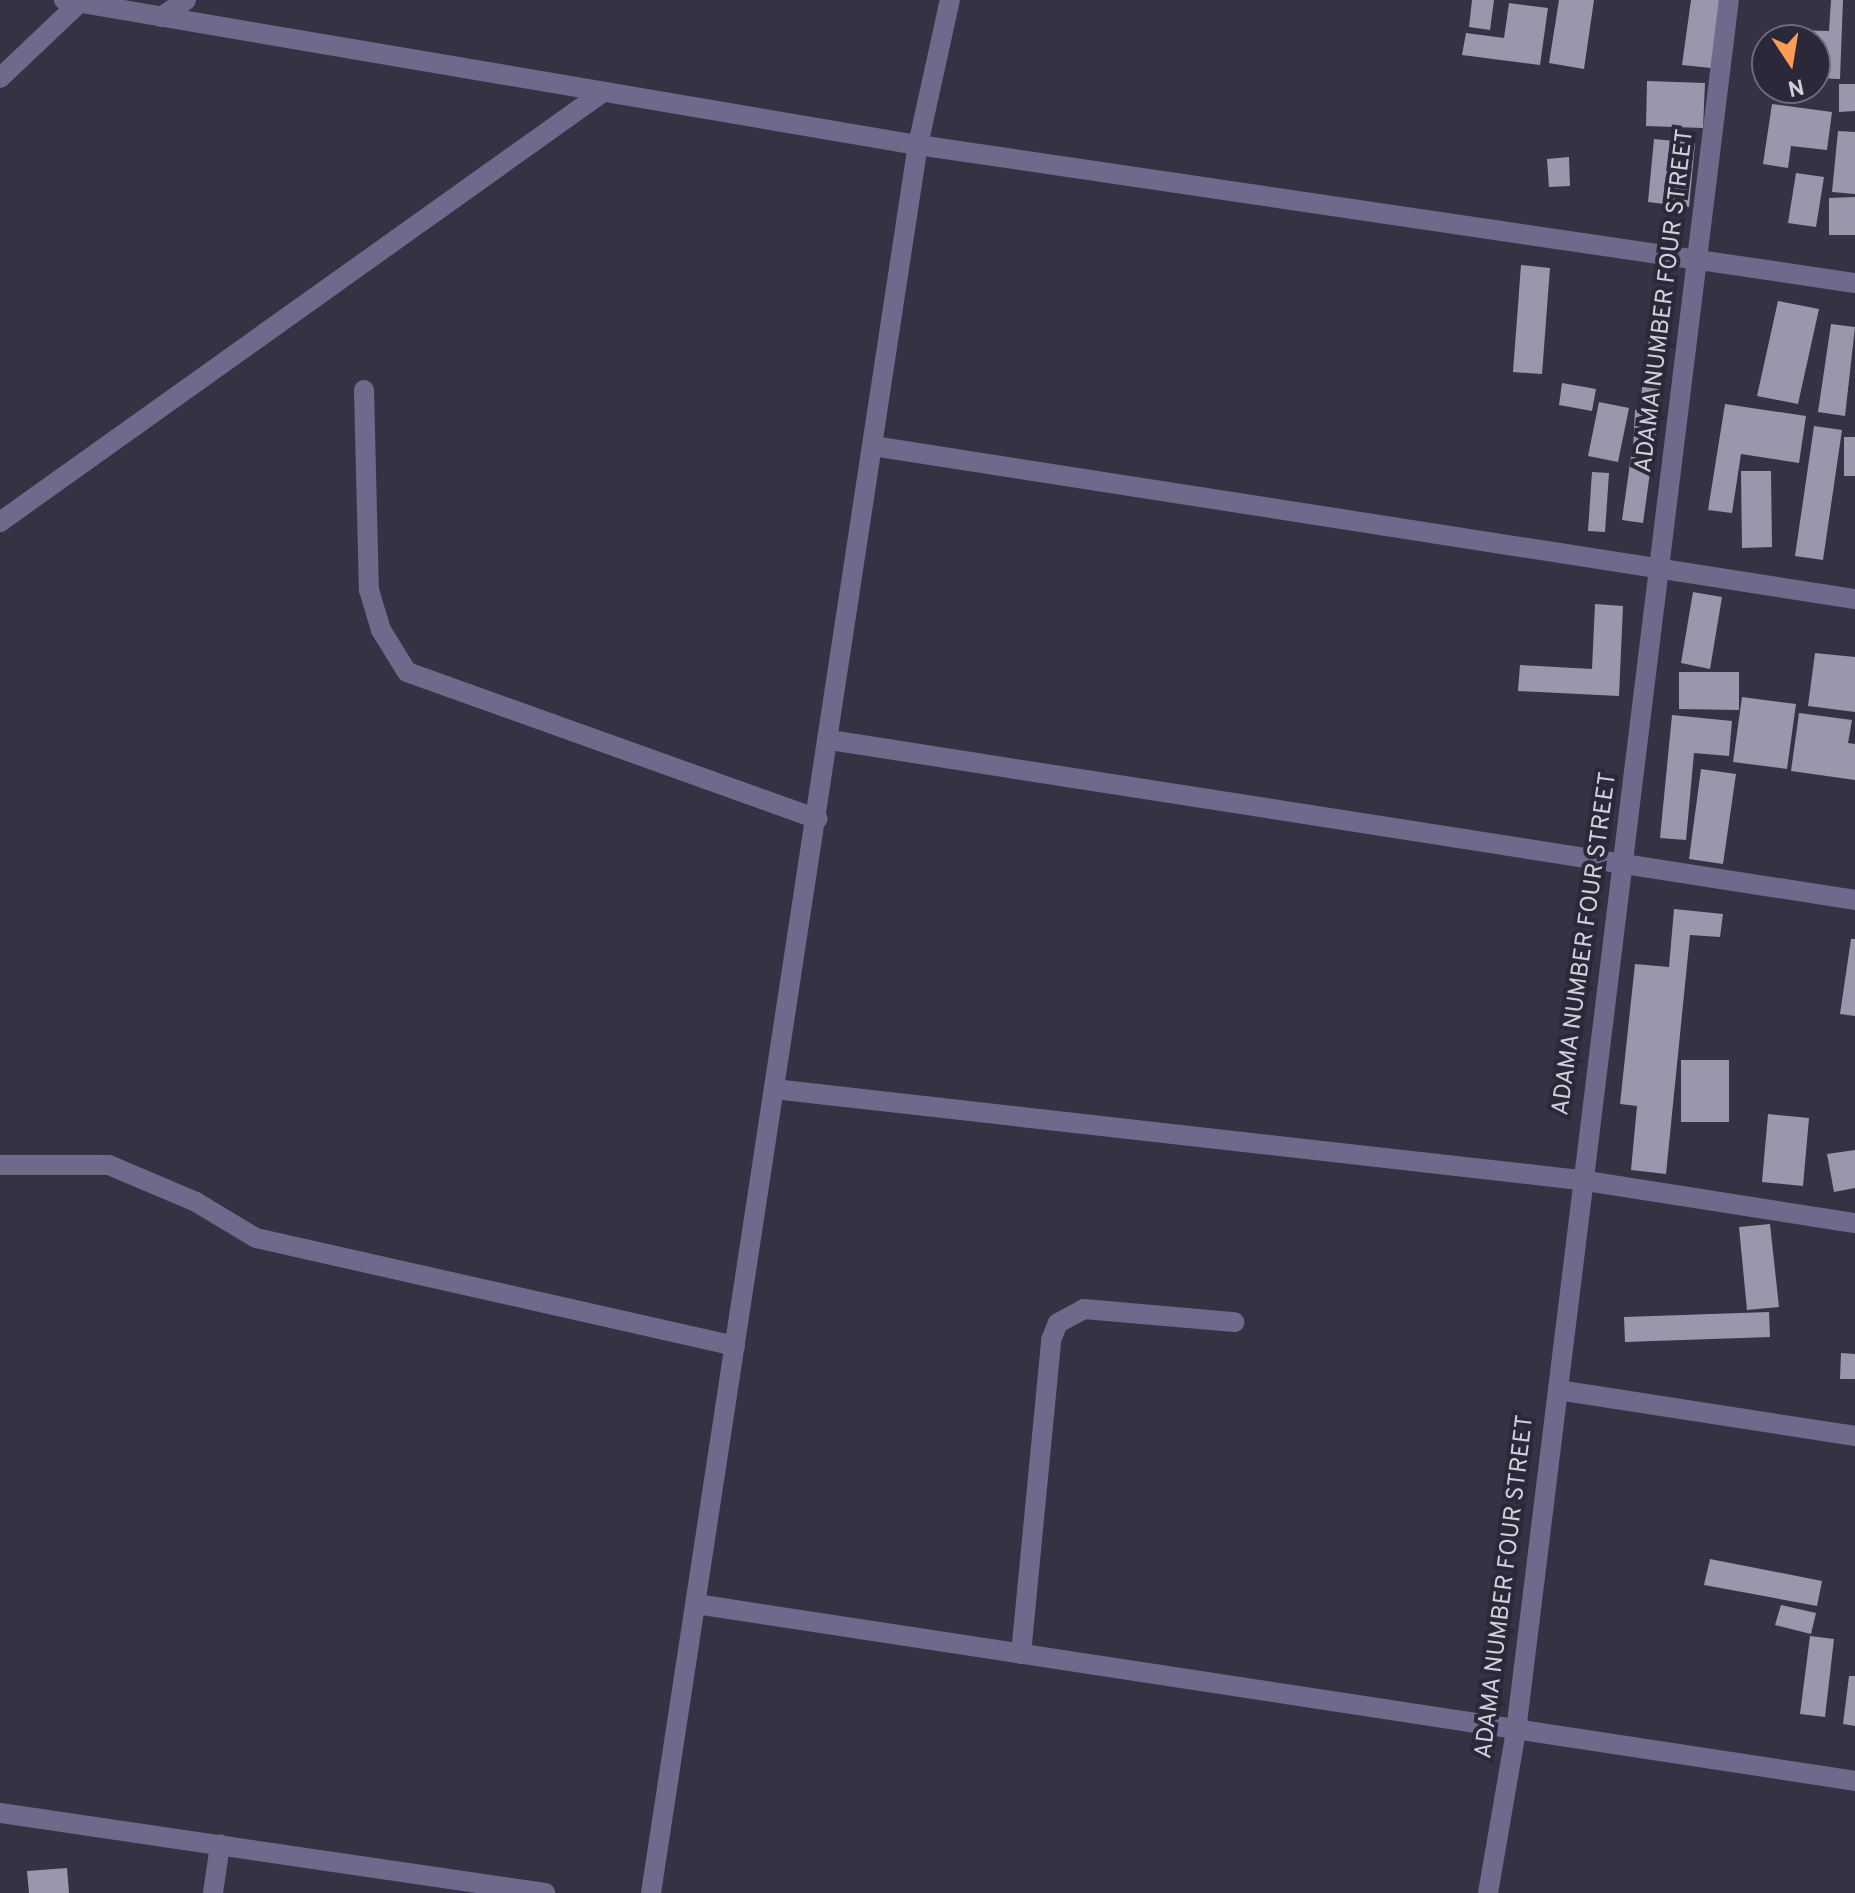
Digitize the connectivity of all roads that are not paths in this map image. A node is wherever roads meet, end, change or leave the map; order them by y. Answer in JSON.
{"nodes":[{"id":1,"x":186,"y":0,"type":"edge"},
{"id":2,"x":950,"y":0,"type":"edge"},
{"id":3,"x":1729,"y":0,"type":"edge"},
{"id":4,"x":72,"y":1,"type":"edge"},
{"id":5,"x":161,"y":17,"type":"junction"},
{"id":6,"x":0,"y":78,"type":"edge"},
{"id":7,"x":603,"y":92,"type":"junction"},
{"id":8,"x":918,"y":145,"type":"junction"},
{"id":9,"x":1697,"y":258,"type":"junction"},
{"id":10,"x":1855,"y":283,"type":"edge"},
{"id":11,"x":364,"y":390,"type":"dead end"},
{"id":12,"x":873,"y":446,"type":"junction"},
{"id":13,"x":0,"y":522,"type":"edge"},
{"id":14,"x":1659,"y":572,"type":"junction"},
{"id":15,"x":1855,"y":599,"type":"edge"},
{"id":16,"x":830,"y":740,"type":"junction"},
{"id":17,"x":817,"y":819,"type":"junction"},
{"id":18,"x":1624,"y":864,"type":"junction"},
{"id":19,"x":1855,"y":900,"type":"edge"},
{"id":20,"x":774,"y":1089,"type":"junction"},
{"id":21,"x":0,"y":1165,"type":"edge"},
{"id":22,"x":1580,"y":1180,"type":"junction"},
{"id":23,"x":1855,"y":1223,"type":"edge"},
{"id":24,"x":1234,"y":1322,"type":"dead end"},
{"id":25,"x":735,"y":1346,"type":"junction"},
{"id":26,"x":1558,"y":1390,"type":"junction"},
{"id":27,"x":1855,"y":1436,"type":"edge"},
{"id":28,"x":696,"y":1604,"type":"junction"},
{"id":29,"x":1021,"y":1654,"type":"junction"},
{"id":30,"x":1516,"y":1731,"type":"junction"},
{"id":31,"x":1855,"y":1781,"type":"edge"},
{"id":32,"x":0,"y":1813,"type":"edge"},
{"id":33,"x":220,"y":1845,"type":"junction"},
{"id":34,"x":213,"y":1893,"type":"edge"},
{"id":35,"x":545,"y":1893,"type":"edge"},
{"id":36,"x":651,"y":1893,"type":"edge"},
{"id":37,"x":1488,"y":1893,"type":"edge"}],
"edges":[{"from":1,"to":5,"type":"street"},
{"from":2,"to":8,"type":"street"},
{"from":3,"to":9,"type":"street","name":"ADAMA NUMBER FOUR STREET"},
{"from":4,"to":5,"type":"street"},
{"from":4,"to":6,"type":"street"},
{"from":5,"to":7,"type":"street"},
{"from":7,"to":8,"type":"street"},
{"from":7,"to":13,"type":"street"},
{"from":8,"to":9,"type":"street"},
{"from":8,"to":12,"type":"street"},
{"from":9,"to":10,"type":"street"},
{"from":9,"to":14,"type":"street","name":"ADAMA NUMBER FOUR STREET"},
{"from":11,"to":17,"type":"street"},
{"from":12,"to":14,"type":"street"},
{"from":12,"to":16,"type":"street"},
{"from":14,"to":15,"type":"street"},
{"from":14,"to":18,"type":"street","name":"ADAMA NUMBER FOUR STREET"},
{"from":16,"to":17,"type":"street"},
{"from":16,"to":18,"type":"street"},
{"from":17,"to":20,"type":"street"},
{"from":18,"to":19,"type":"street"},
{"from":18,"to":22,"type":"street","name":"ADAMA NUMBER FOUR STREET"},
{"from":20,"to":22,"type":"street"},
{"from":20,"to":25,"type":"street"},
{"from":21,"to":25,"type":"street"},
{"from":22,"to":23,"type":"street"},
{"from":22,"to":26,"type":"street","name":"ADAMA NUMBER FOUR STREET"},
{"from":24,"to":29,"type":"street"},
{"from":25,"to":28,"type":"street"},
{"from":26,"to":27,"type":"street"},
{"from":26,"to":30,"type":"street","name":"ADAMA NUMBER FOUR STREET"},
{"from":28,"to":29,"type":"street"},
{"from":28,"to":36,"type":"street"},
{"from":29,"to":30,"type":"street"},
{"from":30,"to":31,"type":"street"},
{"from":30,"to":37,"type":"street","name":"ADAMA NUMBER FOUR STREET"},
{"from":32,"to":33,"type":"street"},
{"from":33,"to":34,"type":"street"},
{"from":33,"to":35,"type":"street"}]}
